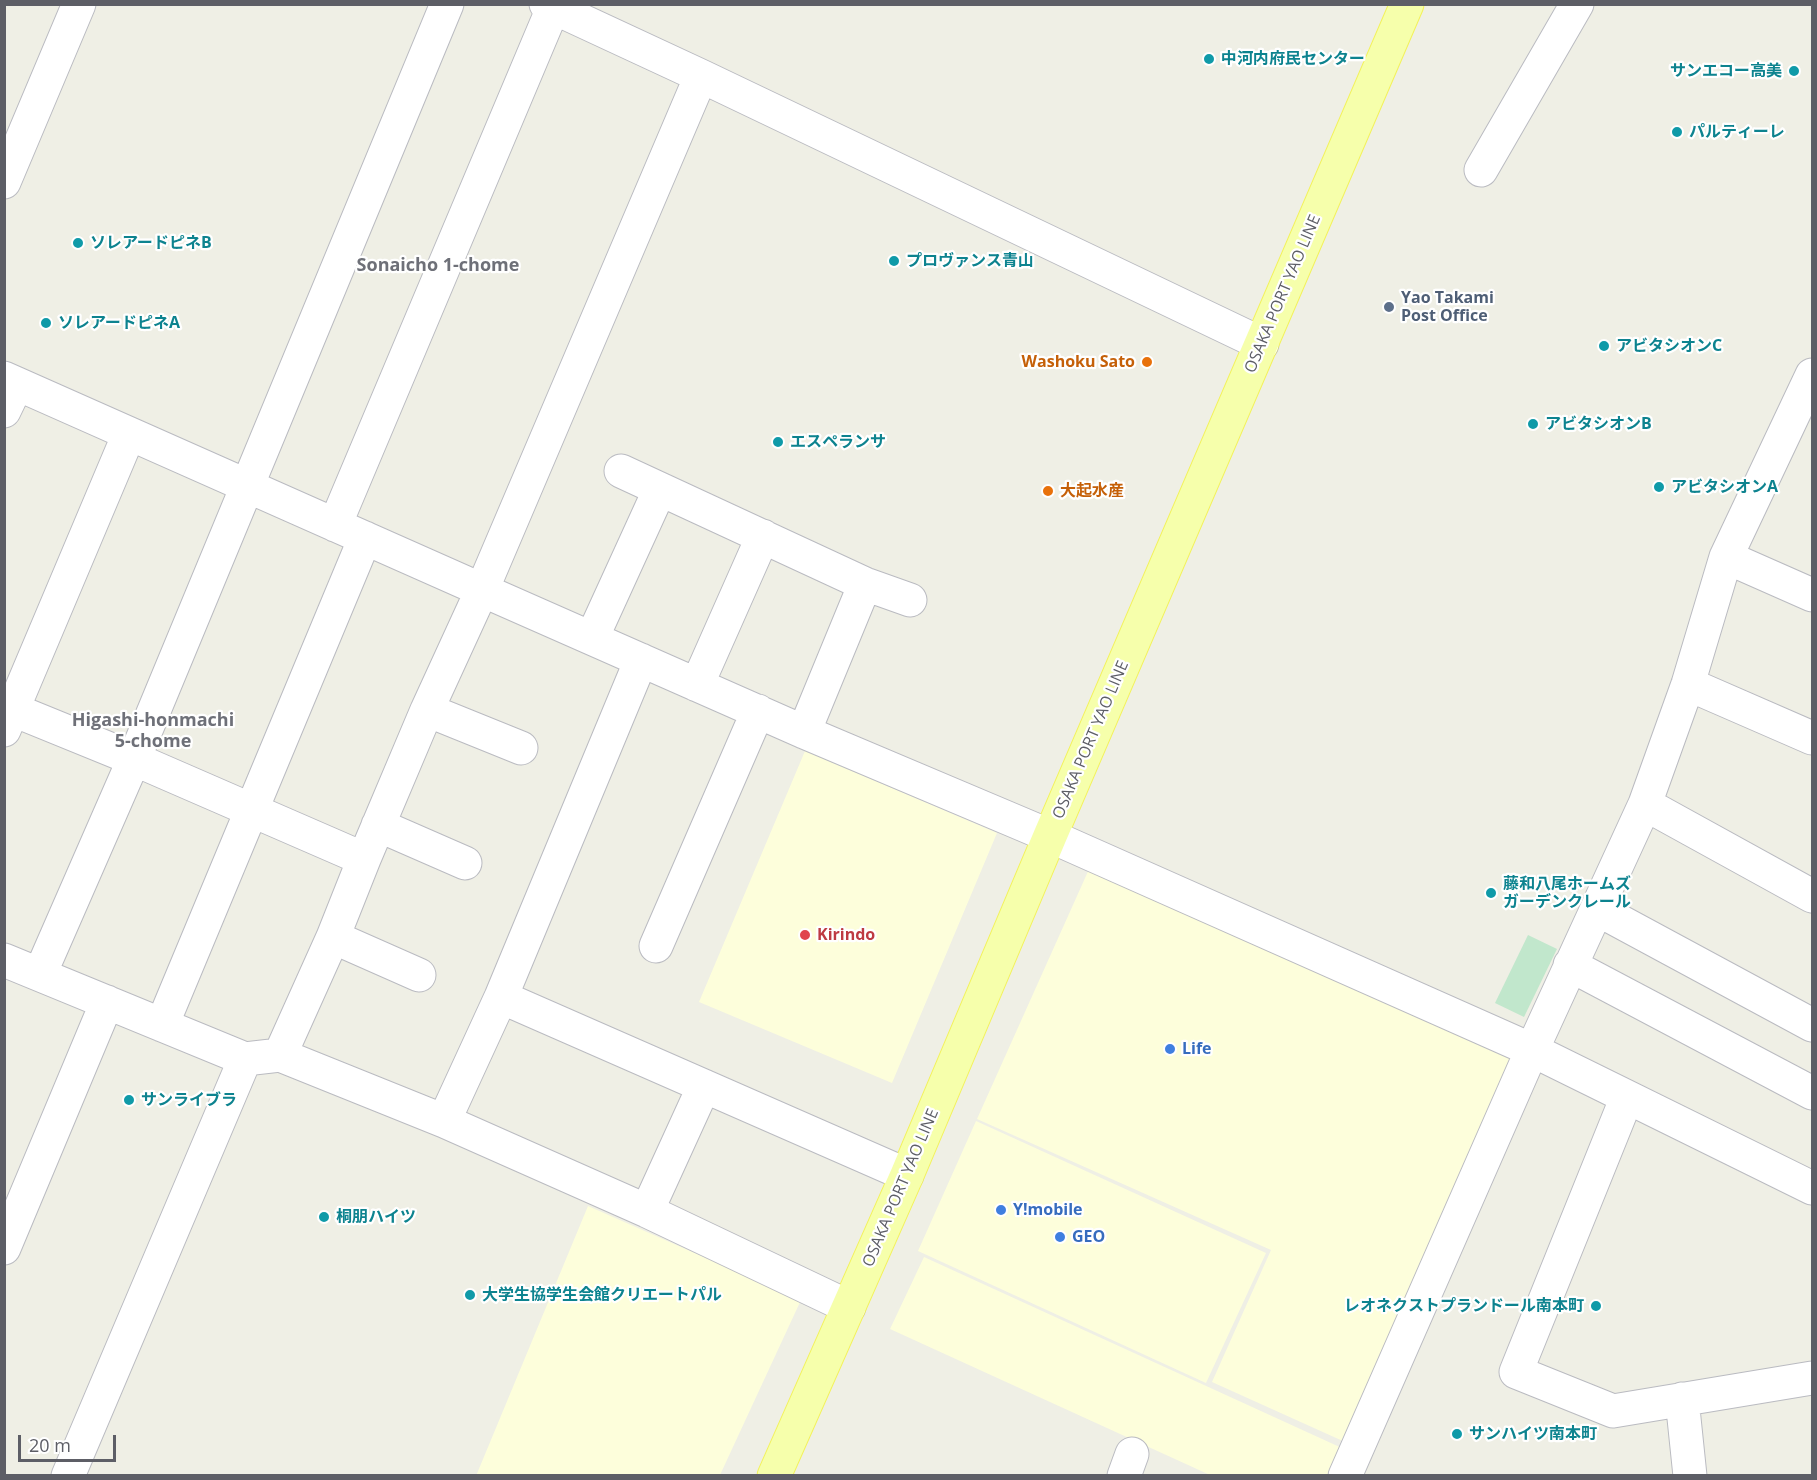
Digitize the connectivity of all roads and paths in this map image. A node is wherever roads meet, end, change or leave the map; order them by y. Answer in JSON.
{"nodes":[{"id":1,"x":79,"y":4,"type":"edge"},
{"id":2,"x":447,"y":4,"type":"edge"},
{"id":3,"x":1407,"y":4,"type":"edge"},
{"id":4,"x":1577,"y":4,"type":"edge"},
{"id":5,"x":549,"y":6,"type":"edge"},
{"id":6,"x":700,"y":76,"type":"junction"},
{"id":7,"x":1481,"y":170,"type":"dead end"},
{"id":8,"x":4,"y":182,"type":"edge"},
{"id":9,"x":1262,"y":344,"type":"junction"},
{"id":10,"x":1812,"y":375,"type":"edge"},
{"id":11,"x":9,"y":391,"type":"edge"},
{"id":12,"x":129,"y":434,"type":"junction"},
{"id":13,"x":621,"y":471,"type":"dead end"},
{"id":14,"x":246,"y":485,"type":"junction"},
{"id":15,"x":660,"y":489,"type":"junction"},
{"id":16,"x":335,"y":525,"type":"junction"},
{"id":17,"x":763,"y":536,"type":"junction"},
{"id":18,"x":365,"y":538,"type":"junction"},
{"id":19,"x":1726,"y":557,"type":"junction"},
{"id":20,"x":865,"y":584,"type":"junction"},
{"id":21,"x":482,"y":591,"type":"junction"},
{"id":22,"x":1812,"y":595,"type":"edge"},
{"id":23,"x":910,"y":600,"type":"dead end"},
{"id":24,"x":592,"y":639,"type":"junction"},
{"id":25,"x":642,"y":660,"type":"junction"},
{"id":26,"x":1689,"y":684,"type":"junction"},
{"id":27,"x":697,"y":685,"type":"junction"},
{"id":28,"x":428,"y":711,"type":"junction"},
{"id":29,"x":758,"y":711,"type":"junction"},
{"id":30,"x":7,"y":716,"type":"edge"},
{"id":31,"x":804,"y":732,"type":"junction"},
{"id":32,"x":1812,"y":738,"type":"edge"},
{"id":33,"x":521,"y":748,"type":"dead end"},
{"id":34,"x":134,"y":759,"type":"junction"},
{"id":35,"x":1645,"y":804,"type":"junction"},
{"id":36,"x":251,"y":811,"type":"junction"},
{"id":37,"x":378,"y":825,"type":"junction"},
{"id":38,"x":1050,"y":836,"type":"junction"},
{"id":39,"x":364,"y":859,"type":"junction"},
{"id":40,"x":465,"y":863,"type":"dead end"},
{"id":41,"x":1812,"y":896,"type":"edge"},
{"id":42,"x":1597,"y":909,"type":"junction"},
{"id":43,"x":333,"y":937,"type":"junction"},
{"id":44,"x":656,"y":946,"type":"dead end"},
{"id":45,"x":4,"y":960,"type":"edge"},
{"id":46,"x":1570,"y":965,"type":"junction"},
{"id":47,"x":40,"y":974,"type":"junction"},
{"id":48,"x":419,"y":975,"type":"dead end"},
{"id":49,"x":501,"y":997,"type":"junction"},
{"id":50,"x":107,"y":1002,"type":"junction"},
{"id":51,"x":162,"y":1025,"type":"junction"},
{"id":52,"x":1812,"y":1025,"type":"edge"},
{"id":53,"x":1532,"y":1050,"type":"junction"},
{"id":54,"x":280,"y":1055,"type":"junction"},
{"id":55,"x":245,"y":1059,"type":"junction"},
{"id":56,"x":704,"y":1086,"type":"junction"},
{"id":57,"x":1812,"y":1093,"type":"edge"},
{"id":58,"x":1627,"y":1097,"type":"junction"},
{"id":59,"x":444,"y":1121,"type":"junction"},
{"id":60,"x":908,"y":1175,"type":"junction"},
{"id":61,"x":1812,"y":1188,"type":"edge"},
{"id":62,"x":647,"y":1211,"type":"junction"},
{"id":63,"x":4,"y":1248,"type":"edge"},
{"id":64,"x":849,"y":1307,"type":"junction"},
{"id":65,"x":1812,"y":1378,"type":"edge"},
{"id":66,"x":1682,"y":1399,"type":"junction"},
{"id":67,"x":69,"y":1476,"type":"edge"},
{"id":68,"x":774,"y":1476,"type":"edge"},
{"id":69,"x":1345,"y":1476,"type":"edge"},
{"id":70,"x":1690,"y":1476,"type":"edge"}],
"edges":[{"from":1,"to":8,"type":"street"},
{"from":2,"to":14,"type":"street"},
{"from":3,"to":9,"type":"main road","name":"OSAKA PORT YAO LINE"},
{"from":4,"to":7,"type":"street"},
{"from":5,"to":6,"type":"street"},
{"from":5,"to":16,"type":"street"},
{"from":6,"to":9,"type":"street"},
{"from":6,"to":21,"type":"street"},
{"from":9,"to":38,"type":"main road","name":"OSAKA PORT YAO LINE"},
{"from":10,"to":19,"type":"street"},
{"from":11,"to":12,"type":"street"},
{"from":12,"to":14,"type":"street"},
{"from":12,"to":30,"type":"street"},
{"from":13,"to":15,"type":"street"},
{"from":14,"to":16,"type":"street"},
{"from":14,"to":34,"type":"street"},
{"from":15,"to":17,"type":"street"},
{"from":15,"to":24,"type":"street"},
{"from":16,"to":18,"type":"street"},
{"from":17,"to":20,"type":"street"},
{"from":17,"to":27,"type":"street"},
{"from":18,"to":21,"type":"street"},
{"from":18,"to":36,"type":"street"},
{"from":19,"to":22,"type":"street"},
{"from":19,"to":26,"type":"street"},
{"from":20,"to":23,"type":"street"},
{"from":20,"to":31,"type":"street"},
{"from":21,"to":24,"type":"street"},
{"from":21,"to":28,"type":"street"},
{"from":24,"to":25,"type":"street"},
{"from":25,"to":27,"type":"street"},
{"from":25,"to":49,"type":"street"},
{"from":26,"to":32,"type":"street"},
{"from":26,"to":35,"type":"street"},
{"from":27,"to":29,"type":"street"},
{"from":28,"to":33,"type":"street"},
{"from":28,"to":37,"type":"street"},
{"from":29,"to":31,"type":"street"},
{"from":29,"to":44,"type":"street"},
{"from":30,"to":34,"type":"street"},
{"from":31,"to":38,"type":"street"},
{"from":34,"to":36,"type":"street"},
{"from":34,"to":47,"type":"street"},
{"from":35,"to":41,"type":"street"},
{"from":35,"to":42,"type":"street"},
{"from":36,"to":39,"type":"street"},
{"from":36,"to":51,"type":"street"},
{"from":37,"to":39,"type":"street"},
{"from":37,"to":40,"type":"street"},
{"from":38,"to":53,"type":"street"},
{"from":38,"to":60,"type":"main road","name":"OSAKA PORT YAO LINE"},
{"from":39,"to":43,"type":"street"},
{"from":42,"to":46,"type":"street"},
{"from":42,"to":52,"type":"street"},
{"from":43,"to":48,"type":"street"},
{"from":43,"to":54,"type":"street"},
{"from":45,"to":47,"type":"street"},
{"from":46,"to":53,"type":"street"},
{"from":46,"to":57,"type":"street"},
{"from":47,"to":50,"type":"street"},
{"from":49,"to":56,"type":"street"},
{"from":49,"to":59,"type":"street"},
{"from":50,"to":51,"type":"street"},
{"from":50,"to":63,"type":"street"},
{"from":51,"to":55,"type":"street"},
{"from":53,"to":58,"type":"street"},
{"from":53,"to":69,"type":"street"},
{"from":54,"to":55,"type":"street"},
{"from":54,"to":59,"type":"street"},
{"from":55,"to":67,"type":"street"},
{"from":56,"to":60,"type":"street"},
{"from":56,"to":62,"type":"street"},
{"from":58,"to":61,"type":"street"},
{"from":58,"to":66,"type":"street"},
{"from":59,"to":62,"type":"street"},
{"from":60,"to":64,"type":"main road","name":"OSAKA PORT YAO LINE"},
{"from":62,"to":64,"type":"street"},
{"from":64,"to":68,"type":"main road","name":"OSAKA PORT YAO LINE"},
{"from":65,"to":66,"type":"street"},
{"from":66,"to":70,"type":"street"}]}
